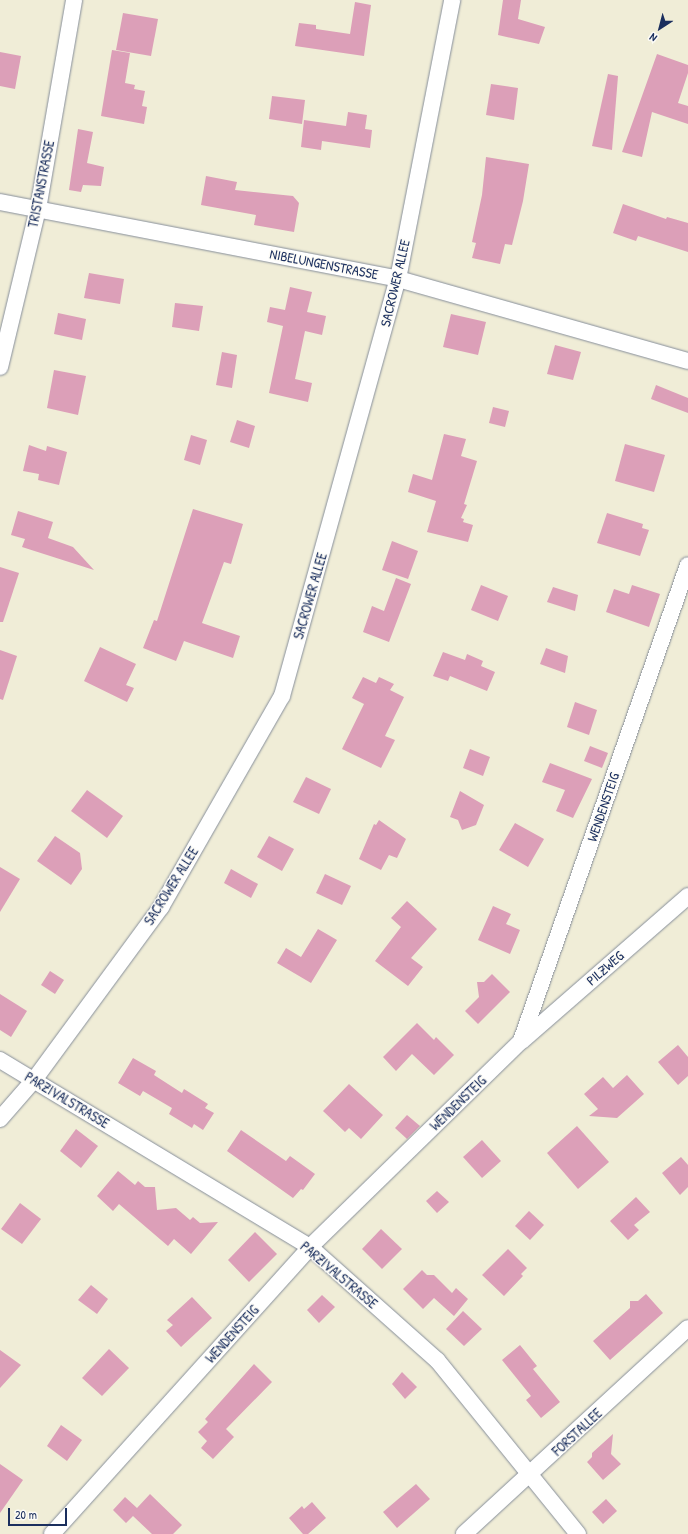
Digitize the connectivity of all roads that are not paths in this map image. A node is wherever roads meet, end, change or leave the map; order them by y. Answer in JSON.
{"nodes":[{"id":1,"x":74,"y":0,"type":"edge"},
{"id":2,"x":452,"y":0,"type":"edge"},
{"id":3,"x":0,"y":202,"type":"edge"},
{"id":4,"x":38,"y":209,"type":"junction"},
{"id":5,"x":398,"y":279,"type":"junction"},
{"id":6,"x":688,"y":361,"type":"edge"},
{"id":7,"x":0,"y":367,"type":"edge"},
{"id":8,"x":688,"y":565,"type":"edge"},
{"id":9,"x":688,"y":896,"type":"edge"},
{"id":10,"x":521,"y":1041,"type":"junction"},
{"id":11,"x":0,"y":1060,"type":"edge"},
{"id":12,"x":34,"y":1080,"type":"junction"},
{"id":13,"x":0,"y":1119,"type":"edge"},
{"id":14,"x":310,"y":1247,"type":"junction"},
{"id":15,"x":688,"y":1328,"type":"edge"},
{"id":16,"x":532,"y":1474,"type":"junction"},
{"id":17,"x":52,"y":1534,"type":"edge"},
{"id":18,"x":464,"y":1534,"type":"edge"},
{"id":19,"x":578,"y":1534,"type":"edge"}],
"edges":[{"from":1,"to":4,"type":"street","name":"TRISTANSTRASSE"},
{"from":2,"to":5,"type":"street","name":"SACROWER ALLEE"},
{"from":3,"to":4,"type":"street","name":"NIBELUNGENSTRASSE"},
{"from":4,"to":5,"type":"street","name":"NIBELUNGENSTRASSE"},
{"from":4,"to":7,"type":"street","name":"TRISTANSTRASSE"},
{"from":5,"to":6,"type":"street","name":"NIBELUNGENSTRASSE"},
{"from":5,"to":12,"type":"street","name":"SACROWER ALLEE"},
{"from":8,"to":10,"type":"street","name":"WENDENSTEIG"},
{"from":9,"to":10,"type":"street","name":"PILZWEG"},
{"from":10,"to":14,"type":"street","name":"WENDENSTEIG"},
{"from":11,"to":12,"type":"street","name":"PARZIVALSTRASSE"},
{"from":12,"to":13,"type":"street","name":"SACROWER ALLEE"},
{"from":12,"to":14,"type":"street","name":"PARZIVALSTRASSE"},
{"from":14,"to":16,"type":"street","name":"PARZIVALSTRASSE"},
{"from":14,"to":17,"type":"street","name":"WENDENSTEIG"},
{"from":15,"to":16,"type":"street","name":"FORSTALLEE"},
{"from":16,"to":18,"type":"street","name":"FORSTALLEE"},
{"from":16,"to":19,"type":"street","name":"PARZIVALSTRASSE"}]}
